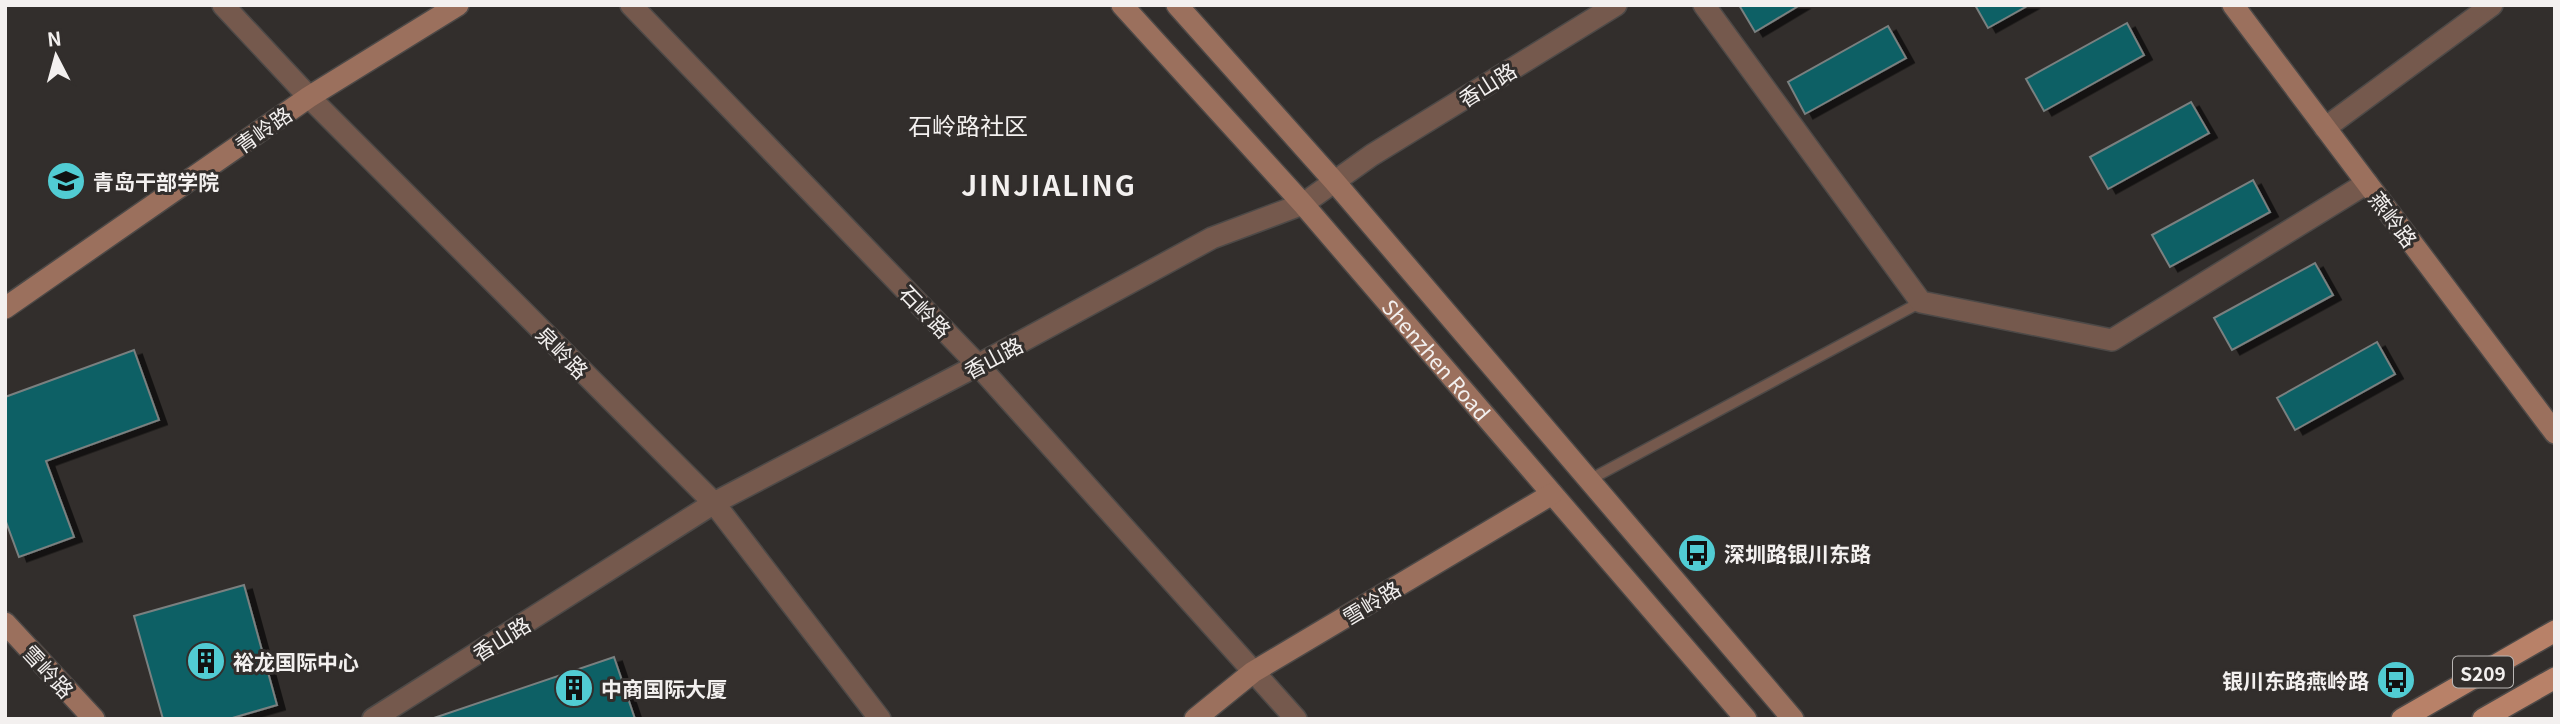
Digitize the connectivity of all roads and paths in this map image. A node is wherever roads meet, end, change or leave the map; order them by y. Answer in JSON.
{"nodes":[{"id":1,"x":223,"y":5,"type":"edge"},
{"id":2,"x":458,"y":5,"type":"edge"},
{"id":3,"x":631,"y":5,"type":"edge"},
{"id":4,"x":1122,"y":5,"type":"edge"},
{"id":5,"x":1177,"y":5,"type":"edge"},
{"id":6,"x":1616,"y":5,"type":"edge"},
{"id":7,"x":1704,"y":5,"type":"edge"},
{"id":8,"x":2233,"y":5,"type":"edge"},
{"id":9,"x":2492,"y":5,"type":"edge"},
{"id":10,"x":309,"y":97,"type":"junction"},
{"id":11,"x":2325,"y":128,"type":"junction"},
{"id":12,"x":1334,"y":181,"type":"junction"},
{"id":13,"x":2367,"y":183,"type":"junction"},
{"id":14,"x":1303,"y":204,"type":"junction"},
{"id":15,"x":1921,"y":302,"type":"junction"},
{"id":16,"x":5,"y":309,"type":"edge"},
{"id":17,"x":978,"y":365,"type":"junction"},
{"id":18,"x":2555,"y":433,"type":"edge"},
{"id":19,"x":1589,"y":480,"type":"junction"},
{"id":20,"x":1552,"y":494,"type":"junction"},
{"id":21,"x":714,"y":503,"type":"junction"},
{"id":22,"x":5,"y":623,"type":"edge"},
{"id":23,"x":2555,"y":631,"type":"edge"},
{"id":24,"x":1254,"y":672,"type":"junction"},
{"id":25,"x":2555,"y":678,"type":"edge"},
{"id":26,"x":93,"y":719,"type":"edge"},
{"id":27,"x":373,"y":719,"type":"edge"},
{"id":28,"x":880,"y":719,"type":"edge"},
{"id":29,"x":1195,"y":719,"type":"edge"},
{"id":30,"x":1296,"y":719,"type":"edge"},
{"id":31,"x":1746,"y":719,"type":"edge"},
{"id":32,"x":1793,"y":719,"type":"edge"},
{"id":33,"x":2402,"y":719,"type":"edge"},
{"id":34,"x":2483,"y":719,"type":"edge"}],
"edges":[{"from":1,"to":10,"type":"street","name":"泉岭路"},
{"from":2,"to":10,"type":"main road","name":"青岭路"},
{"from":3,"to":17,"type":"street","name":"石岭路","number":"石岭路"},
{"from":4,"to":14,"type":"main road","name":"Shenzhen Road"},
{"from":5,"to":12,"type":"main road","name":"Shenzhen Road"},
{"from":6,"to":12,"type":"street","name":"香山路"},
{"from":7,"to":15,"type":"street"},
{"from":8,"to":11,"type":"main road","name":"燕岭路"},
{"from":9,"to":11,"type":"street"},
{"from":10,"to":16,"type":"main road","name":"青岭路"},
{"from":10,"to":21,"type":"street","name":"泉岭路"},
{"from":11,"to":13,"type":"main road","name":"燕岭路"},
{"from":12,"to":14,"type":"street","name":"香山路"},
{"from":12,"to":19,"type":"main road","name":"Shenzhen Road"},
{"from":13,"to":15,"type":"street"},
{"from":13,"to":18,"type":"main road","name":"燕岭路"},
{"from":14,"to":17,"type":"street","name":"香山路"},
{"from":14,"to":20,"type":"main road","name":"Shenzhen Road"},
{"from":15,"to":19,"type":"lane"},
{"from":17,"to":21,"type":"street","name":"香山路"},
{"from":17,"to":24,"type":"street","name":"石岭路","number":"石岭路"},
{"from":19,"to":32,"type":"main road","name":"Shenzhen Road"},
{"from":20,"to":24,"type":"main road","name":"雪岭路"},
{"from":20,"to":31,"type":"main road","name":"Shenzhen Road"},
{"from":21,"to":27,"type":"street","name":"香山路"},
{"from":21,"to":28,"type":"street","name":"泉岭路"},
{"from":22,"to":26,"type":"main road","name":"雪岭路"},
{"from":23,"to":33,"type":"main road","number":"S209"},
{"from":24,"to":29,"type":"main road","name":"雪岭路"},
{"from":24,"to":30,"type":"street","name":"石岭路","number":"石岭路"},
{"from":25,"to":34,"type":"main road","number":"S209"}]}
